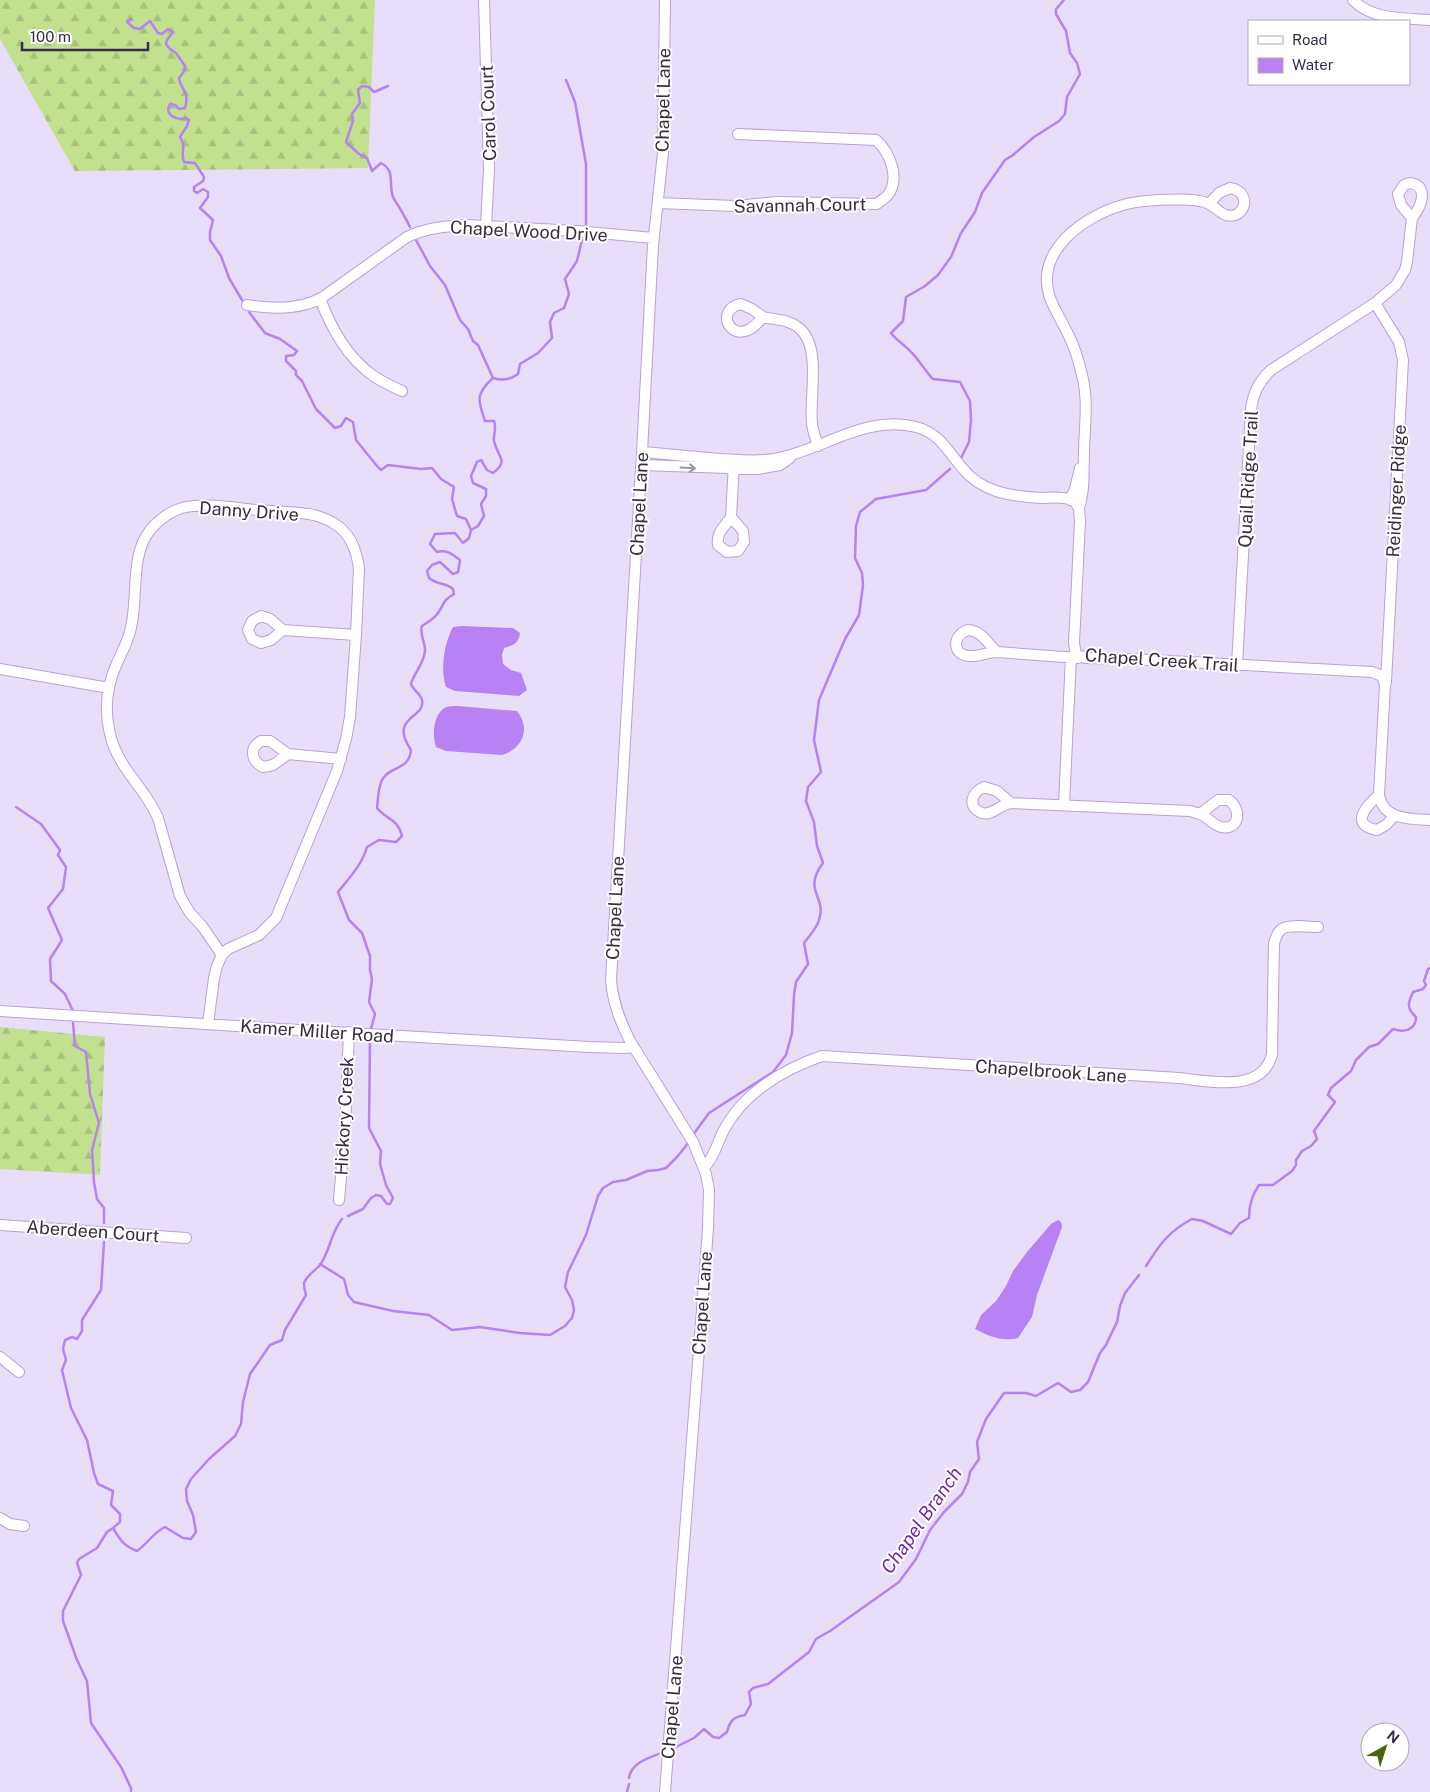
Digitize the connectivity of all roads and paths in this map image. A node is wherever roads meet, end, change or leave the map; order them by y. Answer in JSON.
{"nodes":[{"id":1,"x":484,"y":0,"type":"edge"},
{"id":2,"x":665,"y":0,"type":"edge"},
{"id":3,"x":1353,"y":0,"type":"edge"},
{"id":4,"x":1430,"y":20,"type":"edge"},
{"id":5,"x":738,"y":134,"type":"dead end"},
{"id":6,"x":658,"y":203,"type":"junction"},
{"id":7,"x":1209,"y":204,"type":"dead end"},
{"id":8,"x":1412,"y":218,"type":"dead end"},
{"id":9,"x":486,"y":226,"type":"junction"},
{"id":10,"x":653,"y":238,"type":"junction"},
{"id":11,"x":320,"y":299,"type":"junction"},
{"id":12,"x":1376,"y":303,"type":"junction"},
{"id":13,"x":247,"y":304,"type":"dead end"},
{"id":14,"x":763,"y":317,"type":"dead end"},
{"id":15,"x":402,"y":391,"type":"dead end"},
{"id":16,"x":818,"y":446,"type":"junction"},
{"id":17,"x":642,"y":452,"type":"junction"},
{"id":18,"x":1084,"y":455,"type":"junction"},
{"id":19,"x":734,"y":464,"type":"junction"},
{"id":20,"x":641,"y":465,"type":"junction"},
{"id":21,"x":1070,"y":500,"type":"junction"},
{"id":22,"x":1079,"y":508,"type":"junction"},
{"id":23,"x":731,"y":518,"type":"dead end"},
{"id":24,"x":283,"y":630,"type":"dead end"},
{"id":25,"x":356,"y":635,"type":"junction"},
{"id":26,"x":997,"y":652,"type":"dead end"},
{"id":27,"x":1071,"y":657,"type":"junction"},
{"id":28,"x":1085,"y":658,"type":"junction"},
{"id":29,"x":1237,"y":665,"type":"junction"},
{"id":30,"x":0,"y":669,"type":"edge"},
{"id":31,"x":1385,"y":685,"type":"junction"},
{"id":32,"x":109,"y":688,"type":"junction"},
{"id":33,"x":288,"y":754,"type":"dead end"},
{"id":34,"x":341,"y":759,"type":"junction"},
{"id":35,"x":1379,"y":795,"type":"junction"},
{"id":36,"x":1011,"y":803,"type":"dead end"},
{"id":37,"x":1064,"y":805,"type":"junction"},
{"id":38,"x":1200,"y":814,"type":"dead end"},
{"id":39,"x":1395,"y":816,"type":"junction"},
{"id":40,"x":1430,"y":820,"type":"edge"},
{"id":41,"x":1318,"y":927,"type":"dead end"},
{"id":42,"x":222,"y":955,"type":"junction"},
{"id":43,"x":0,"y":1011,"type":"edge"},
{"id":44,"x":208,"y":1024,"type":"junction"},
{"id":45,"x":349,"y":1032,"type":"junction"},
{"id":46,"x":634,"y":1047,"type":"junction"},
{"id":47,"x":704,"y":1168,"type":"junction"},
{"id":48,"x":339,"y":1200,"type":"dead end"},
{"id":49,"x":0,"y":1225,"type":"edge"},
{"id":50,"x":186,"y":1238,"type":"dead end"},
{"id":51,"x":0,"y":1357,"type":"edge"},
{"id":52,"x":19,"y":1372,"type":"dead end"},
{"id":53,"x":0,"y":1518,"type":"edge"},
{"id":54,"x":24,"y":1526,"type":"dead end"},
{"id":55,"x":665,"y":1792,"type":"edge"}],
"edges":[{"from":1,"to":9,"type":"street","name":"Carol Court"},
{"from":2,"to":6,"type":"street","name":"Chapel Lane"},
{"from":3,"to":4,"type":"street"},
{"from":5,"to":6,"type":"street","name":"Savannah Court"},
{"from":6,"to":10,"type":"street","name":"Chapel Lane"},
{"from":7,"to":18,"type":"street"},
{"from":8,"to":12,"type":"street","name":"Quail Ridge Trail"},
{"from":9,"to":10,"type":"street","name":"Chapel Wood Drive"},
{"from":9,"to":11,"type":"street","name":"Chapel Wood Drive"},
{"from":10,"to":17,"type":"street","name":"Chapel Lane"},
{"from":11,"to":13,"type":"street","name":"Chapel Wood Drive"},
{"from":11,"to":15,"type":"street"},
{"from":12,"to":29,"type":"street","name":"Quail Ridge Trail"},
{"from":12,"to":31,"type":"street","name":"Reidinger Ridge"},
{"from":14,"to":16,"type":"street"},
{"from":16,"to":19,"type":"street"},
{"from":16,"to":21,"type":"street"},
{"from":17,"to":19,"type":"street"},
{"from":17,"to":20,"type":"street","name":"Chapel Lane"},
{"from":18,"to":21,"type":"street"},
{"from":18,"to":22,"type":"street"},
{"from":20,"to":19,"type":"street","one_way":true},
{"from":19,"to":23,"type":"street"},
{"from":20,"to":46,"type":"street","name":"Chapel Lane"},
{"from":21,"to":22,"type":"street"},
{"from":22,"to":28,"type":"street","name":"Chapel Creek Trail"},
{"from":24,"to":25,"type":"street"},
{"from":25,"to":32,"type":"street","name":"Danny Drive"},
{"from":25,"to":34,"type":"street","name":"Danny Drive"},
{"from":26,"to":27,"type":"street"},
{"from":27,"to":28,"type":"street"},
{"from":27,"to":37,"type":"street"},
{"from":28,"to":29,"type":"street","name":"Chapel Creek Trail"},
{"from":29,"to":31,"type":"street","name":"Chapel Creek Trail"},
{"from":30,"to":32,"type":"street"},
{"from":31,"to":35,"type":"street"},
{"from":32,"to":42,"type":"street","name":"Danny Drive"},
{"from":33,"to":34,"type":"street"},
{"from":34,"to":42,"type":"street","name":"Danny Drive"},
{"from":35,"to":39,"type":"street"},
{"from":35,"to":39,"type":"street"},
{"from":36,"to":37,"type":"street"},
{"from":37,"to":38,"type":"street"},
{"from":39,"to":40,"type":"street"},
{"from":41,"to":47,"type":"street","name":"Chapelbrook Lane"},
{"from":42,"to":44,"type":"street"},
{"from":43,"to":44,"type":"street","name":"Kamer Miller Road"},
{"from":44,"to":45,"type":"street","name":"Kamer Miller Road"},
{"from":45,"to":46,"type":"street","name":"Kamer Miller Road"},
{"from":45,"to":48,"type":"street","name":"Hickory Creek"},
{"from":46,"to":47,"type":"street","name":"Chapel Lane"},
{"from":47,"to":55,"type":"street","name":"Chapel Lane"},
{"from":49,"to":50,"type":"street","name":"Aberdeen Court"},
{"from":51,"to":52,"type":"street"},
{"from":53,"to":54,"type":"street"}]}
